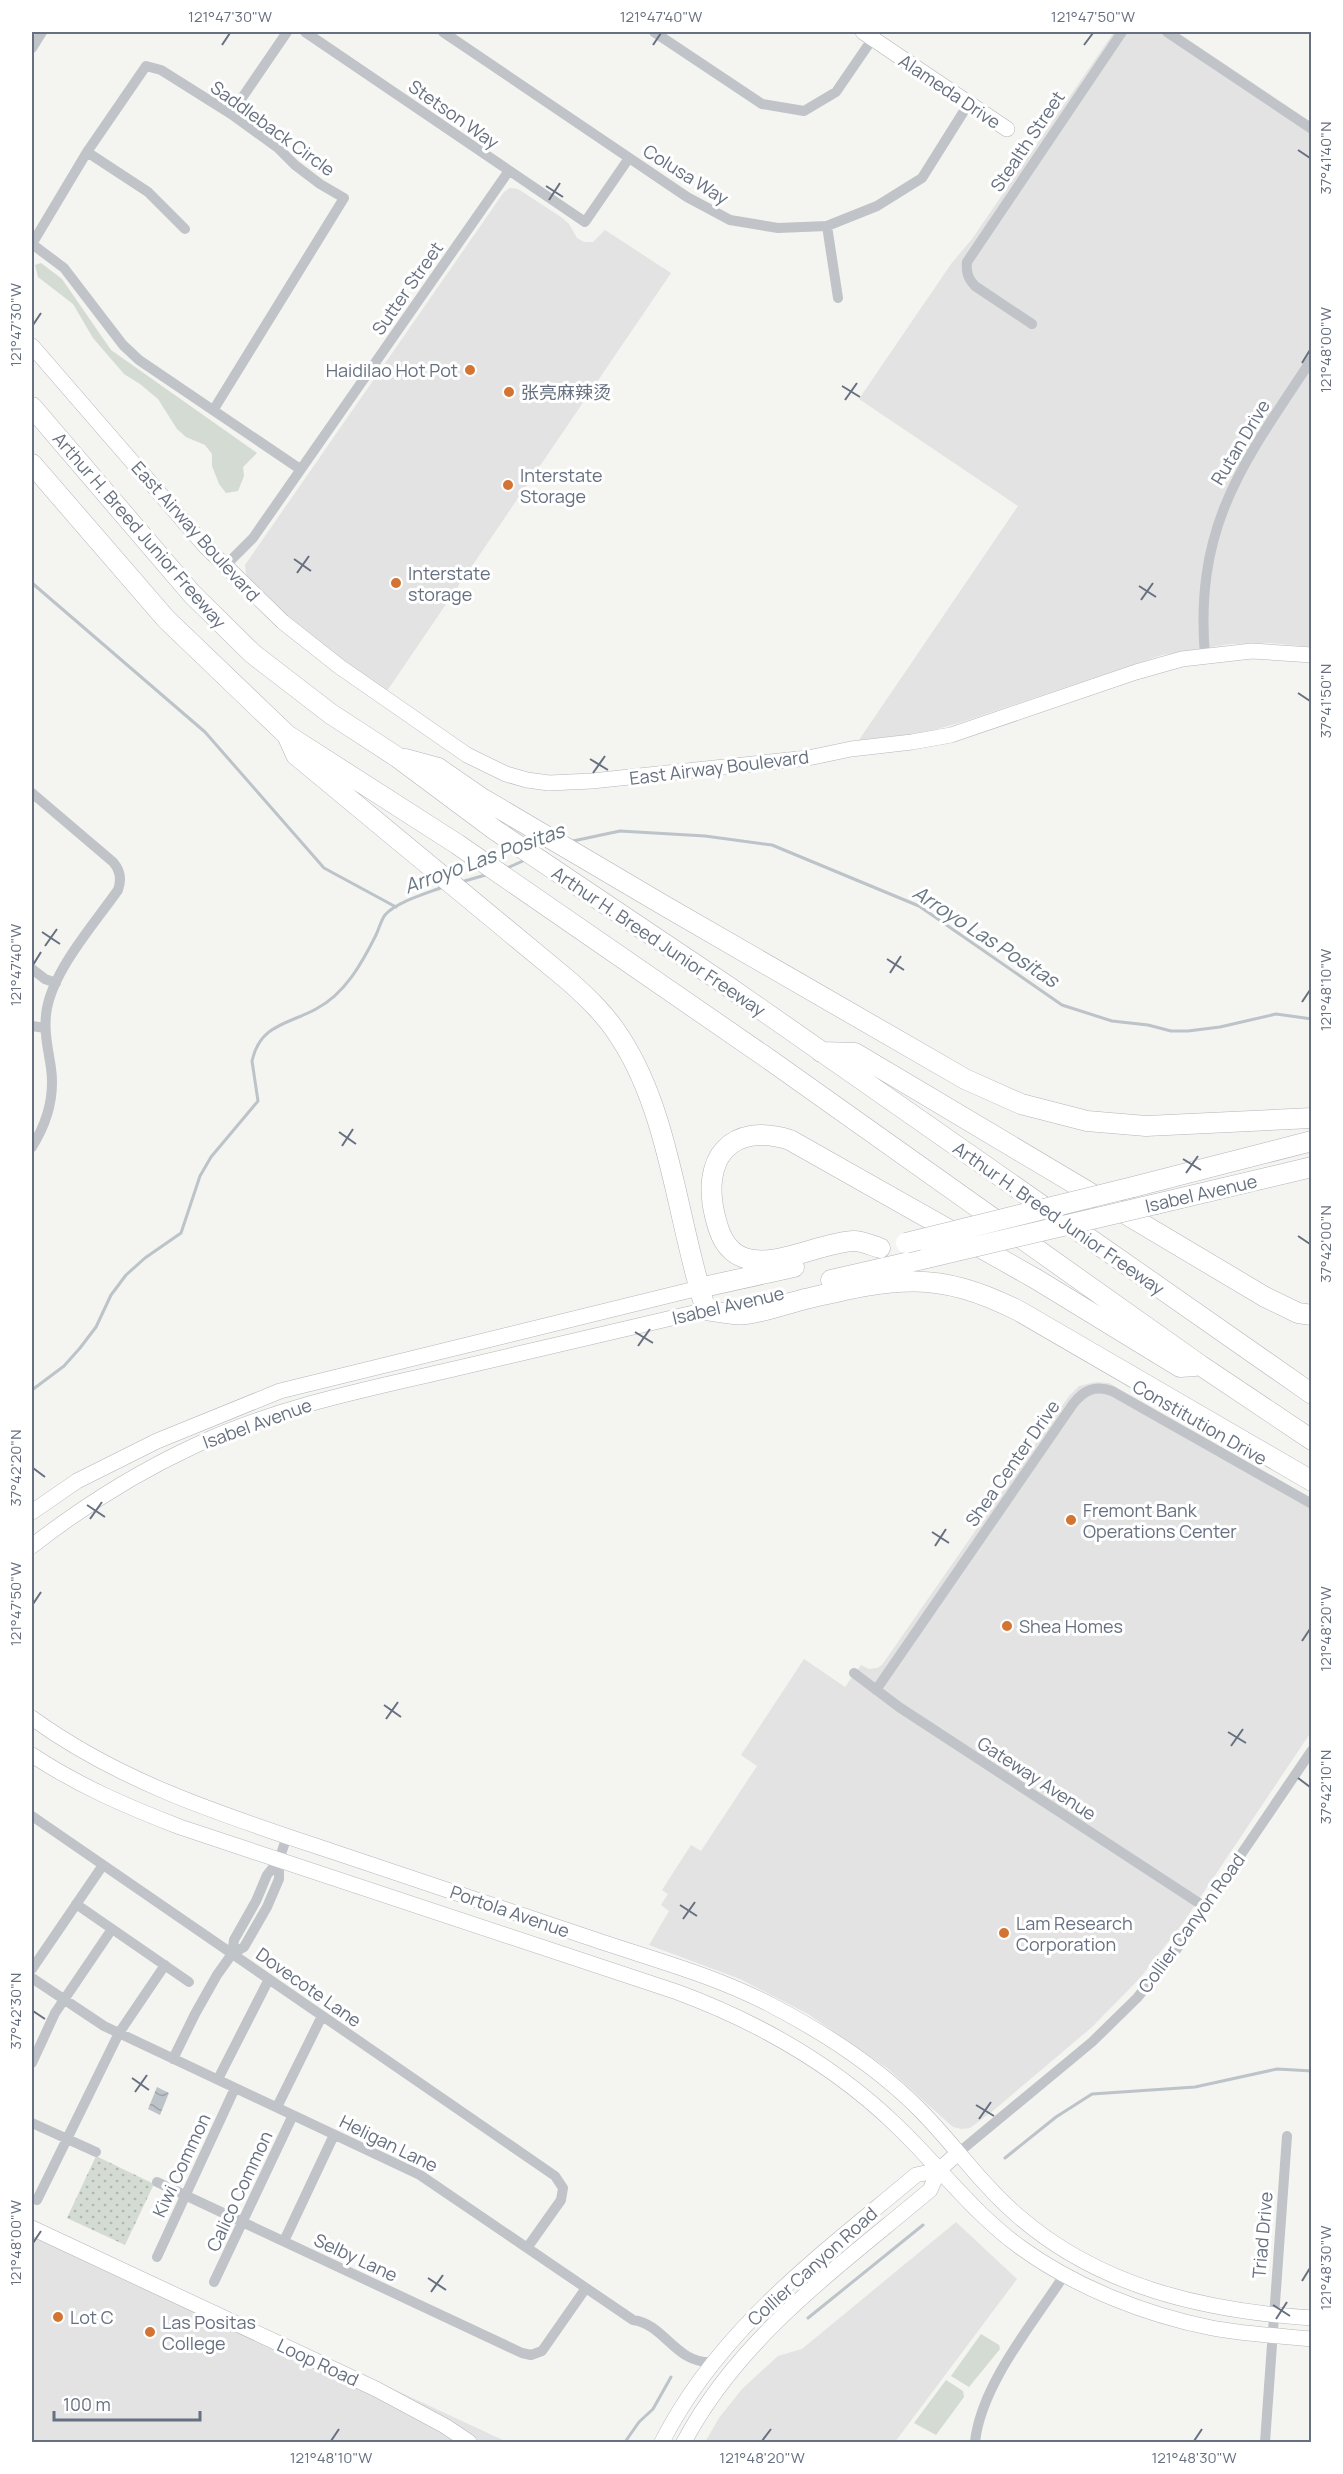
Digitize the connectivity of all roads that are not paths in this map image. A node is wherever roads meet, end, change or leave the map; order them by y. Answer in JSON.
{"nodes":[{"id":1,"x":42,"y":32,"type":"edge"},
{"id":2,"x":287,"y":32,"type":"edge"},
{"id":3,"x":305,"y":32,"type":"edge"},
{"id":4,"x":443,"y":32,"type":"edge"},
{"id":5,"x":654,"y":32,"type":"edge"},
{"id":6,"x":1122,"y":32,"type":"edge"},
{"id":7,"x":1167,"y":32,"type":"edge"},
{"id":8,"x":868,"y":35,"type":"edge"},
{"id":9,"x":32,"y":48,"type":"edge"},
{"id":10,"x":969,"y":103,"type":"junction"},
{"id":11,"x":231,"y":114,"type":"junction"},
{"id":12,"x":1007,"y":129,"type":"dead end"},
{"id":13,"x":1311,"y":129,"type":"edge"},
{"id":14,"x":87,"y":152,"type":"junction"},
{"id":15,"x":629,"y":158,"type":"junction"},
{"id":16,"x":508,"y":172,"type":"junction"},
{"id":17,"x":827,"y":226,"type":"junction"},
{"id":18,"x":185,"y":229,"type":"dead end"},
{"id":19,"x":838,"y":297,"type":"dead end"},
{"id":20,"x":1032,"y":324,"type":"dead end"},
{"id":21,"x":32,"y":346,"type":"edge"},
{"id":22,"x":1311,"y":359,"type":"edge"},
{"id":23,"x":32,"y":407,"type":"edge"},
{"id":24,"x":214,"y":409,"type":"junction"},
{"id":25,"x":32,"y":464,"type":"edge"},
{"id":26,"x":300,"y":470,"type":"junction"},
{"id":27,"x":225,"y":567,"type":"junction"},
{"id":28,"x":1205,"y":656,"type":"junction"},
{"id":29,"x":1311,"y":656,"type":"edge"},
{"id":30,"x":287,"y":735,"type":"junction"},
{"id":31,"x":396,"y":757,"type":"junction"},
{"id":32,"x":32,"y":793,"type":"edge"},
{"id":33,"x":32,"y":969,"type":"edge"},
{"id":34,"x":56,"y":983,"type":"junction"},
{"id":35,"x":32,"y":1026,"type":"edge"},
{"id":36,"x":45,"y":1028,"type":"junction"},
{"id":37,"x":821,"y":1052,"type":"junction"},
{"id":38,"x":1311,"y":1118,"type":"edge"},
{"id":39,"x":1311,"y":1141,"type":"edge"},
{"id":40,"x":32,"y":1147,"type":"edge"},
{"id":41,"x":1308,"y":1170,"type":"edge"},
{"id":42,"x":880,"y":1248,"type":"junction"},
{"id":43,"x":699,"y":1288,"type":"junction"},
{"id":44,"x":706,"y":1310,"type":"junction"},
{"id":45,"x":1311,"y":1315,"type":"edge"},
{"id":46,"x":1200,"y":1365,"type":"junction"},
{"id":47,"x":1311,"y":1394,"type":"edge"},
{"id":48,"x":1073,"y":1404,"type":"joint"},
{"id":49,"x":1311,"y":1440,"type":"edge"},
{"id":50,"x":1311,"y":1480,"type":"edge"},
{"id":51,"x":1311,"y":1504,"type":"edge"},
{"id":52,"x":32,"y":1512,"type":"edge"},
{"id":53,"x":32,"y":1546,"type":"edge"},
{"id":54,"x":854,"y":1672,"type":"dead end"},
{"id":55,"x":876,"y":1689,"type":"junction"},
{"id":56,"x":32,"y":1718,"type":"edge"},
{"id":57,"x":1311,"y":1750,"type":"edge"},
{"id":58,"x":32,"y":1755,"type":"edge"},
{"id":59,"x":32,"y":1816,"type":"edge"},
{"id":60,"x":287,"y":1836,"type":"junction"},
{"id":61,"x":279,"y":1860,"type":"junction"},
{"id":62,"x":103,"y":1865,"type":"junction"},
{"id":63,"x":76,"y":1904,"type":"junction"},
{"id":64,"x":1205,"y":1907,"type":"junction"},
{"id":65,"x":112,"y":1929,"type":"junction"},
{"id":66,"x":232,"y":1954,"type":"junction"},
{"id":67,"x":165,"y":1965,"type":"junction"},
{"id":68,"x":32,"y":1969,"type":"edge"},
{"id":69,"x":32,"y":1978,"type":"edge"},
{"id":70,"x":269,"y":1979,"type":"junction"},
{"id":71,"x":189,"y":1982,"type":"dead end"},
{"id":72,"x":64,"y":2000,"type":"junction"},
{"id":73,"x":322,"y":2016,"type":"junction"},
{"id":74,"x":119,"y":2032,"type":"junction"},
{"id":75,"x":173,"y":2059,"type":"junction"},
{"id":76,"x":32,"y":2064,"type":"edge"},
{"id":77,"x":219,"y":2079,"type":"junction"},
{"id":78,"x":235,"y":2088,"type":"junction"},
{"id":79,"x":277,"y":2107,"type":"junction"},
{"id":80,"x":293,"y":2115,"type":"junction"},
{"id":81,"x":32,"y":2122,"type":"edge"},
{"id":82,"x":334,"y":2134,"type":"junction"},
{"id":83,"x":1287,"y":2136,"type":"dead end"},
{"id":84,"x":66,"y":2139,"type":"junction"},
{"id":85,"x":96,"y":2152,"type":"dead end"},
{"id":86,"x":958,"y":2153,"type":"junction"},
{"id":87,"x":939,"y":2170,"type":"junction"},
{"id":88,"x":157,"y":2182,"type":"dead end"},
{"id":89,"x":185,"y":2195,"type":"junction"},
{"id":90,"x":37,"y":2200,"type":"dead end"},
{"id":91,"x":243,"y":2223,"type":"junction"},
{"id":92,"x":32,"y":2228,"type":"edge"},
{"id":93,"x":284,"y":2241,"type":"junction"},
{"id":94,"x":527,"y":2248,"type":"junction"},
{"id":95,"x":157,"y":2257,"type":"dead end"},
{"id":96,"x":1065,"y":2274,"type":"junction"},
{"id":97,"x":214,"y":2282,"type":"dead end"},
{"id":98,"x":586,"y":2288,"type":"junction"},
{"id":99,"x":1273,"y":2314,"type":"junction"},
{"id":100,"x":1311,"y":2318,"type":"edge"},
{"id":101,"x":1272,"y":2336,"type":"junction"},
{"id":102,"x":1311,"y":2339,"type":"edge"},
{"id":103,"x":713,"y":2362,"type":"junction"},
{"id":104,"x":469,"y":2442,"type":"edge"},
{"id":105,"x":662,"y":2442,"type":"edge"},
{"id":106,"x":684,"y":2442,"type":"edge"},
{"id":107,"x":975,"y":2442,"type":"edge"},
{"id":108,"x":1265,"y":2442,"type":"edge"}],
"edges":[{"from":1,"to":9,"type":"street"},
{"from":2,"to":11,"type":"street"},
{"from":3,"to":16,"type":"street","name":"Stetson Way"},
{"from":4,"to":15,"type":"street","name":"Colusa Way"},
{"from":5,"to":8,"type":"street"},
{"from":6,"to":20,"type":"street","name":"Stealth Street"},
{"from":7,"to":13,"type":"street"},
{"from":8,"to":10,"type":"main road","name":"Alameda Drive"},
{"from":10,"to":12,"type":"main road","name":"Alameda Drive"},
{"from":10,"to":17,"type":"street","name":"Colusa Way"},
{"from":11,"to":14,"type":"street","name":"Saddleback Circle"},
{"from":11,"to":24,"type":"street","name":"Saddleback Circle"},
{"from":14,"to":18,"type":"street"},
{"from":14,"to":24,"type":"street","name":"Saddleback Circle"},
{"from":15,"to":16,"type":"street","name":"Stetson Way"},
{"from":15,"to":17,"type":"street","name":"Colusa Way"},
{"from":16,"to":26,"type":"street","name":"Sutter Street"},
{"from":17,"to":19,"type":"street"},
{"from":21,"to":27,"type":"main road","name":"East Airway Boulevard"},
{"from":22,"to":28,"type":"street","name":"Rutan Drive"},
{"from":23,"to":31,"type":"highway","name":"Arthur H. Breed Junior Freeway"},
{"from":24,"to":26,"type":"street","name":"Saddleback Circle"},
{"from":25,"to":30,"type":"highway","name":"Arthur H. Breed Junior Freeway"},
{"from":26,"to":27,"type":"street","name":"Sutter Street"},
{"from":27,"to":28,"type":"main road","name":"East Airway Boulevard"},
{"from":28,"to":29,"type":"main road","name":"East Airway Boulevard"},
{"from":30,"to":43,"type":"highway"},
{"from":30,"to":46,"type":"highway","name":"Arthur H. Breed Junior Freeway"},
{"from":31,"to":37,"type":"highway","name":"Arthur H. Breed Junior Freeway"},
{"from":31,"to":38,"type":"highway"},
{"from":32,"to":34,"type":"street"},
{"from":33,"to":34,"type":"street"},
{"from":34,"to":36,"type":"street"},
{"from":35,"to":36,"type":"street"},
{"from":36,"to":40,"type":"street"},
{"from":37,"to":45,"type":"highway"},
{"from":37,"to":47,"type":"highway","name":"Arthur H. Breed Junior Freeway"},
{"from":39,"to":42,"type":"highway","name":"Isabel Avenue","bridge":true},
{"from":41,"to":44,"type":"highway","name":"Isabel Avenue","bridge":true},
{"from":42,"to":43,"type":"highway","name":"Isabel Avenue"},
{"from":42,"to":46,"type":"highway"},
{"from":43,"to":44,"type":"highway"},
{"from":43,"to":52,"type":"main road","name":"Isabel Avenue"},
{"from":44,"to":50,"type":"highway"},
{"from":44,"to":53,"type":"main road","name":"Isabel Avenue"},
{"from":46,"to":49,"type":"highway","name":"Arthur H. Breed Junior Freeway"},
{"from":48,"to":51,"type":"street","name":"Constitution Drive"},
{"from":48,"to":55,"type":"street","name":"Shea Center Drive"},
{"from":54,"to":55,"type":"street","name":"Gateway Avenue"},
{"from":55,"to":64,"type":"street","name":"Gateway Avenue"},
{"from":56,"to":60,"type":"main road","name":"Portola Avenue"},
{"from":57,"to":64,"type":"street","name":"Collier Canyon Road"},
{"from":58,"to":61,"type":"main road","name":"Portola Avenue"},
{"from":59,"to":62,"type":"street","name":"Dovecote Lane"},
{"from":60,"to":61,"type":"street"},
{"from":60,"to":86,"type":"main road","name":"Portola Avenue"},
{"from":61,"to":66,"type":"street"},
{"from":61,"to":87,"type":"main road","name":"Portola Avenue"},
{"from":62,"to":63,"type":"street"},
{"from":62,"to":66,"type":"street","name":"Dovecote Lane"},
{"from":63,"to":65,"type":"street"},
{"from":63,"to":68,"type":"street"},
{"from":64,"to":86,"type":"street","name":"Collier Canyon Road"},
{"from":65,"to":67,"type":"street"},
{"from":65,"to":72,"type":"street"},
{"from":66,"to":70,"type":"street","name":"Dovecote Lane"},
{"from":66,"to":75,"type":"street"},
{"from":67,"to":71,"type":"street"},
{"from":67,"to":74,"type":"street"},
{"from":69,"to":72,"type":"street","name":"Heligan Lane"},
{"from":70,"to":73,"type":"street","name":"Dovecote Lane"},
{"from":70,"to":77,"type":"street"},
{"from":72,"to":74,"type":"street","name":"Heligan Lane"},
{"from":72,"to":76,"type":"street"},
{"from":73,"to":79,"type":"street"},
{"from":73,"to":94,"type":"street","name":"Dovecote Lane"},
{"from":74,"to":75,"type":"street","name":"Heligan Lane"},
{"from":74,"to":84,"type":"street"},
{"from":75,"to":77,"type":"street","name":"Heligan Lane"},
{"from":77,"to":78,"type":"street","name":"Heligan Lane"},
{"from":78,"to":79,"type":"street","name":"Heligan Lane"},
{"from":78,"to":89,"type":"street","name":"Kiwi Common"},
{"from":79,"to":80,"type":"street","name":"Heligan Lane"},
{"from":80,"to":82,"type":"street","name":"Heligan Lane"},
{"from":80,"to":91,"type":"street","name":"Calico Common"},
{"from":81,"to":84,"type":"street"},
{"from":82,"to":93,"type":"street"},
{"from":82,"to":94,"type":"street","name":"Heligan Lane"},
{"from":83,"to":99,"type":"street","name":"Triad Drive"},
{"from":84,"to":85,"type":"street"},
{"from":84,"to":90,"type":"street"},
{"from":86,"to":87,"type":"main road","name":"Collier Canyon Road"},
{"from":86,"to":99,"type":"main road","name":"Portola Avenue"},
{"from":87,"to":96,"type":"main road","name":"Portola Avenue"},
{"from":87,"to":103,"type":"main road","name":"Collier Canyon Road"},
{"from":87,"to":106,"type":"main road","name":"Collier Canyon Road"},
{"from":88,"to":89,"type":"street","name":"Selby Lane"},
{"from":89,"to":91,"type":"street","name":"Selby Lane"},
{"from":89,"to":95,"type":"street","name":"Kiwi Common"},
{"from":91,"to":93,"type":"street","name":"Selby Lane"},
{"from":91,"to":97,"type":"street","name":"Calico Common"},
{"from":92,"to":104,"type":"main road","name":"Loop Road"},
{"from":93,"to":98,"type":"street","name":"Selby Lane"},
{"from":94,"to":98,"type":"street","name":"Heligan Lane"},
{"from":96,"to":101,"type":"main road","name":"Portola Avenue"},
{"from":96,"to":107,"type":"street"},
{"from":98,"to":103,"type":"street","name":"Heligan Lane"},
{"from":99,"to":100,"type":"main road","name":"Portola Avenue"},
{"from":99,"to":101,"type":"street","name":"Triad Drive"},
{"from":101,"to":102,"type":"main road","name":"Portola Avenue"},
{"from":101,"to":108,"type":"street","name":"Triad Drive"},
{"from":103,"to":105,"type":"main road","name":"Collier Canyon Road"}]}
